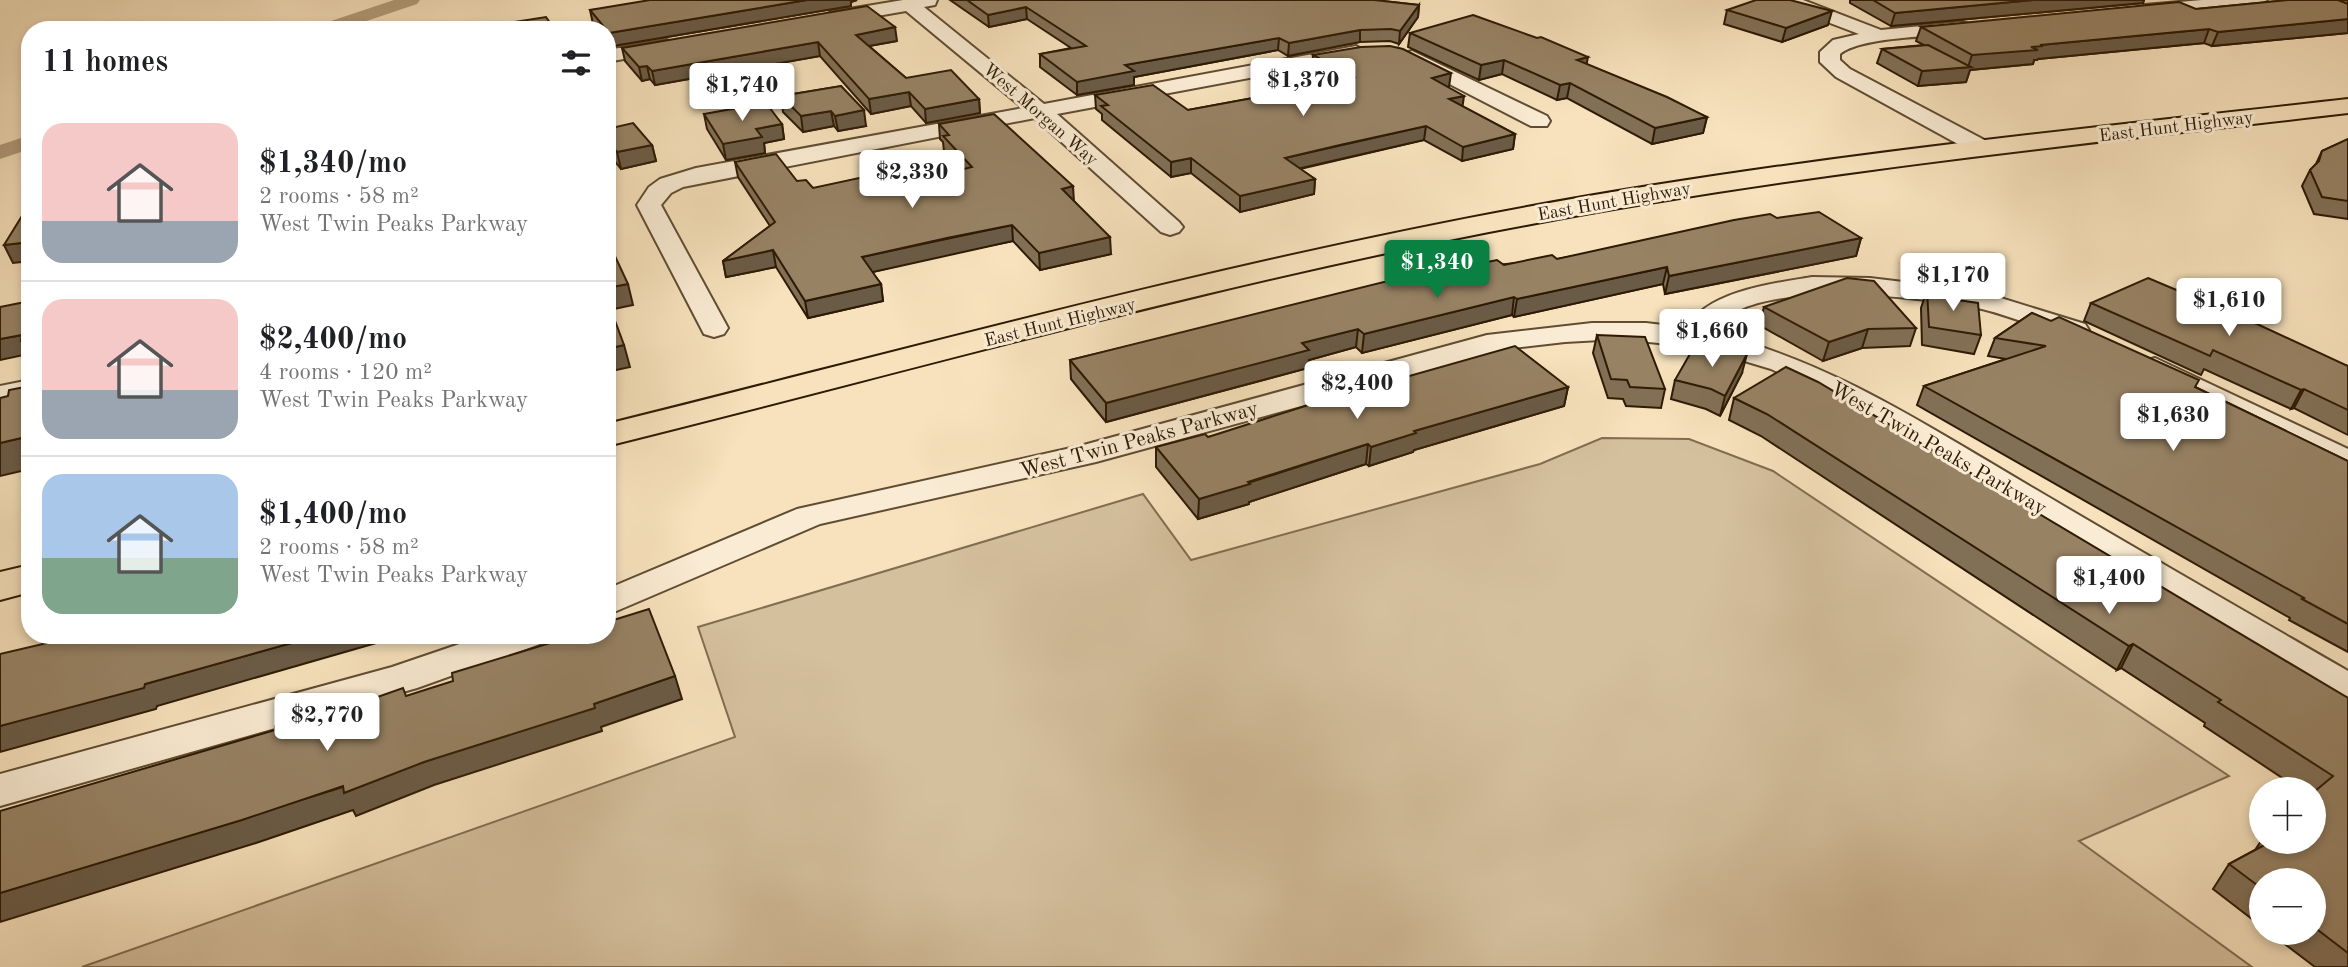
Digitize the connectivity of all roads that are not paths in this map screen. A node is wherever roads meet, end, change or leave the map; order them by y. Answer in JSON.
{"nodes":[{"id":1,"x":937,"y":0,"type":"edge"},
{"id":2,"x":1786,"y":0,"type":"edge"},
{"id":3,"x":2258,"y":0,"type":"edge"},
{"id":4,"x":910,"y":5,"type":"junction"},
{"id":5,"x":2122,"y":13,"type":"edge"},
{"id":6,"x":813,"y":21,"type":"edge"},
{"id":7,"x":1987,"y":26,"type":"edge"},
{"id":8,"x":1878,"y":36,"type":"junction"},
{"id":9,"x":690,"y":42,"type":"edge"},
{"id":10,"x":616,"y":54,"type":"edge"},
{"id":11,"x":2348,"y":106,"type":"edge"},
{"id":12,"x":1040,"y":111,"type":"junction"},
{"id":13,"x":1539,"y":121,"type":"dead end"},
{"id":14,"x":1984,"y":149,"type":"junction"},
{"id":15,"x":1170,"y":227,"type":"dead end"},
{"id":16,"x":714,"y":328,"type":"dead end"},
{"id":17,"x":1698,"y":338,"type":"junction"},
{"id":18,"x":2098,"y":340,"type":"edge"},
{"id":19,"x":2135,"y":358,"type":"edge"},
{"id":20,"x":21,"y":391,"type":"edge"},
{"id":21,"x":0,"y":395,"type":"edge"},
{"id":22,"x":616,"y":433,"type":"edge"},
{"id":23,"x":2348,"y":461,"type":"edge"},
{"id":24,"x":21,"y":580,"type":"edge"},
{"id":25,"x":0,"y":586,"type":"edge"},
{"id":26,"x":616,"y":599,"type":"edge"},
{"id":27,"x":501,"y":644,"type":"edge"},
{"id":28,"x":2348,"y":690,"type":"edge"},
{"id":29,"x":0,"y":790,"type":"edge"}],
"edges":[{"from":1,"to":4,"type":"street"},
{"from":2,"to":8,"type":"street"},
{"from":3,"to":5,"type":"street"},
{"from":4,"to":6,"type":"street"},
{"from":4,"to":12,"type":"street","name":"West Morgan Way"},
{"from":7,"to":8,"type":"street"},
{"from":8,"to":14,"type":"street"},
{"from":9,"to":10,"type":"street"},
{"from":11,"to":14,"type":"main road","name":"East Hunt Highway"},
{"from":12,"to":13,"type":"street"},
{"from":12,"to":15,"type":"street","name":"West Morgan Way"},
{"from":12,"to":16,"type":"street"},
{"from":14,"to":22,"type":"main road","name":"East Hunt Highway"},
{"from":17,"to":18,"type":"street"},
{"from":17,"to":26,"type":"street","name":"West Twin Peaks Parkway"},
{"from":17,"to":28,"type":"street","name":"West Twin Peaks Parkway"},
{"from":19,"to":23,"type":"street"},
{"from":20,"to":21,"type":"street"},
{"from":24,"to":25,"type":"main road"},
{"from":27,"to":29,"type":"street"}]}
